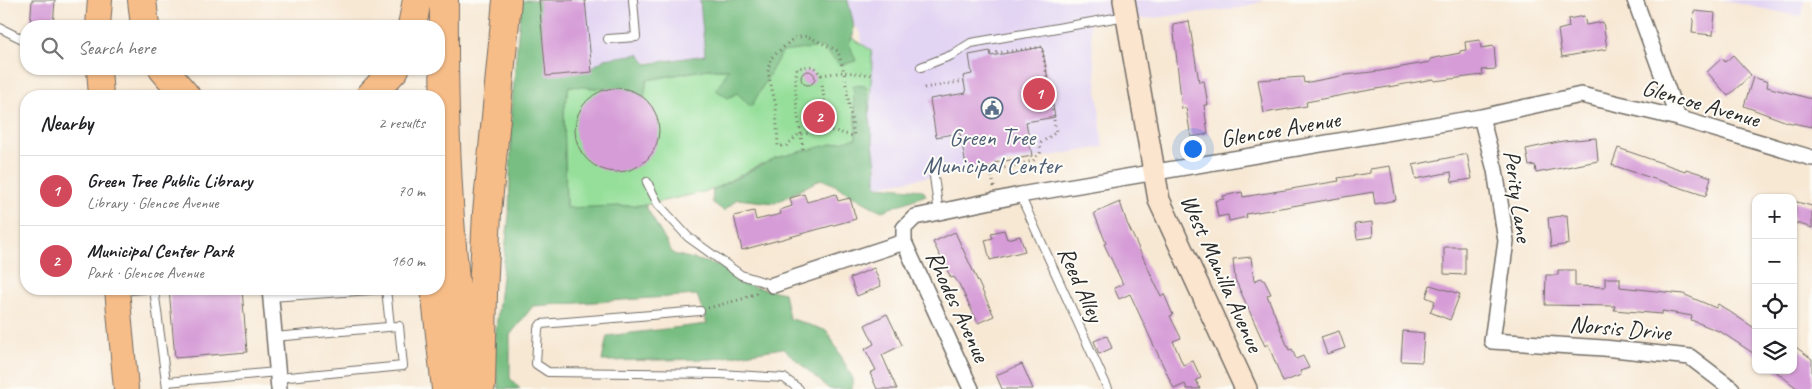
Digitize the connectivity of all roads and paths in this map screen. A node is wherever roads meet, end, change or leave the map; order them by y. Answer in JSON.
{"nodes":[{"id":1,"x":100,"y":0,"type":"edge"},
{"id":2,"x":142,"y":0,"type":"edge"},
{"id":3,"x":418,"y":0,"type":"edge"},
{"id":4,"x":424,"y":0,"type":"edge"},
{"id":5,"x":444,"y":0,"type":"edge"},
{"id":6,"x":507,"y":0,"type":"edge"},
{"id":7,"x":634,"y":0,"type":"edge"},
{"id":8,"x":1634,"y":0,"type":"edge"},
{"id":9,"x":1126,"y":8,"type":"edge"},
{"id":10,"x":98,"y":20,"type":"edge"},
{"id":11,"x":144,"y":20,"type":"edge"},
{"id":12,"x":413,"y":20,"type":"edge"},
{"id":13,"x":425,"y":20,"type":"edge"},
{"id":14,"x":444,"y":20,"type":"edge"},
{"id":15,"x":0,"y":28,"type":"edge"},
{"id":16,"x":20,"y":38,"type":"edge"},
{"id":17,"x":608,"y":39,"type":"dead end"},
{"id":18,"x":445,"y":49,"type":"edge"},
{"id":19,"x":996,"y":52,"type":"dead end"},
{"id":20,"x":921,"y":67,"type":"dead end"},
{"id":21,"x":844,"y":72,"type":"junction"},
{"id":22,"x":168,"y":75,"type":"edge"},
{"id":23,"x":390,"y":75,"type":"edge"},
{"id":24,"x":393,"y":75,"type":"edge"},
{"id":25,"x":426,"y":75,"type":"edge"},
{"id":26,"x":874,"y":75,"type":"dead end"},
{"id":27,"x":821,"y":76,"type":"junction"},
{"id":28,"x":964,"y":81,"type":"dead end"},
{"id":29,"x":924,"y":88,"type":"dead end"},
{"id":30,"x":181,"y":90,"type":"edge"},
{"id":31,"x":376,"y":90,"type":"edge"},
{"id":32,"x":384,"y":90,"type":"edge"},
{"id":33,"x":426,"y":90,"type":"edge"},
{"id":34,"x":1481,"y":117,"type":"junction"},
{"id":35,"x":1678,"y":118,"type":"junction"},
{"id":36,"x":828,"y":131,"type":"junction"},
{"id":37,"x":801,"y":134,"type":"junction"},
{"id":38,"x":803,"y":149,"type":"dead end"},
{"id":39,"x":1812,"y":158,"type":"edge"},
{"id":40,"x":933,"y":169,"type":"dead end"},
{"id":41,"x":1154,"y":174,"type":"junction"},
{"id":42,"x":647,"y":182,"type":"dead end"},
{"id":43,"x":1020,"y":195,"type":"junction"},
{"id":44,"x":997,"y":200,"type":"junction"},
{"id":45,"x":939,"y":212,"type":"junction"},
{"id":46,"x":904,"y":242,"type":"junction"},
{"id":47,"x":773,"y":285,"type":"junction"},
{"id":48,"x":118,"y":295,"type":"edge"},
{"id":49,"x":155,"y":295,"type":"edge"},
{"id":50,"x":270,"y":295,"type":"edge"},
{"id":51,"x":387,"y":295,"type":"edge"},
{"id":52,"x":436,"y":295,"type":"edge"},
{"id":53,"x":700,"y":311,"type":"joint"},
{"id":54,"x":390,"y":326,"type":"junction"},
{"id":55,"x":274,"y":337,"type":"junction"},
{"id":56,"x":1492,"y":341,"type":"joint"},
{"id":57,"x":278,"y":380,"type":"edge"},
{"id":58,"x":167,"y":386,"type":"edge"},
{"id":59,"x":126,"y":389,"type":"edge"},
{"id":60,"x":446,"y":389,"type":"edge"},
{"id":61,"x":469,"y":389,"type":"edge"},
{"id":62,"x":482,"y":389,"type":"edge"},
{"id":63,"x":800,"y":389,"type":"edge"},
{"id":64,"x":971,"y":389,"type":"edge"},
{"id":65,"x":1108,"y":389,"type":"edge"},
{"id":66,"x":1246,"y":389,"type":"edge"},
{"id":67,"x":1732,"y":389,"type":"edge"}],
"edges":[{"from":1,"to":10,"type":"main road"},
{"from":2,"to":11,"type":"highway"},
{"from":3,"to":12,"type":"highway"},
{"from":4,"to":13,"type":"highway"},
{"from":5,"to":14,"type":"highway"},
{"from":6,"to":62,"type":"highway"},
{"from":7,"to":17,"type":"lane"},
{"from":8,"to":35,"type":"street"},
{"from":9,"to":20,"type":"lane"},
{"from":9,"to":41,"type":"street","name":"West Manilla Avenue"},
{"from":15,"to":16,"type":"lane"},
{"from":18,"to":61,"type":"highway"},
{"from":19,"to":44,"type":"path"},
{"from":21,"to":26,"type":"path"},
{"from":21,"to":27,"type":"path"},
{"from":21,"to":36,"type":"path"},
{"from":21,"to":37,"type":"path"},
{"from":22,"to":30,"type":"highway"},
{"from":23,"to":31,"type":"highway"},
{"from":24,"to":32,"type":"highway"},
{"from":25,"to":33,"type":"highway"},
{"from":27,"to":36,"type":"path"},
{"from":27,"to":37,"type":"path"},
{"from":28,"to":29,"type":"path"},
{"from":34,"to":35,"type":"street","name":"Glencoe Avenue"},
{"from":34,"to":41,"type":"street","name":"Glencoe Avenue"},
{"from":34,"to":56,"type":"street","name":"Perity Lane"},
{"from":35,"to":39,"type":"street","name":"Glencoe Avenue"},
{"from":36,"to":37,"type":"path"},
{"from":37,"to":38,"type":"path"},
{"from":40,"to":45,"type":"lane"},
{"from":41,"to":43,"type":"street","name":"Glencoe Avenue"},
{"from":41,"to":66,"type":"street","name":"West Manilla Avenue"},
{"from":42,"to":47,"type":"lane"},
{"from":43,"to":44,"type":"street","name":"Glencoe Avenue"},
{"from":43,"to":65,"type":"lane","name":"Reed Alley"},
{"from":44,"to":45,"type":"street","name":"Glencoe Avenue"},
{"from":45,"to":46,"type":"street","name":"Glencoe Avenue"},
{"from":46,"to":47,"type":"street"},
{"from":46,"to":64,"type":"street","name":"Rhodes Avenue"},
{"from":47,"to":53,"type":"path"},
{"from":48,"to":59,"type":"main road"},
{"from":49,"to":58,"type":"lane"},
{"from":50,"to":55,"type":"street"},
{"from":51,"to":54,"type":"lane"},
{"from":52,"to":60,"type":"highway"},
{"from":53,"to":63,"type":"lane"},
{"from":54,"to":55,"type":"lane"},
{"from":54,"to":57,"type":"lane"},
{"from":55,"to":57,"type":"street"},
{"from":56,"to":67,"type":"street","name":"Norsis Drive"},
{"from":57,"to":58,"type":"lane"}]}
